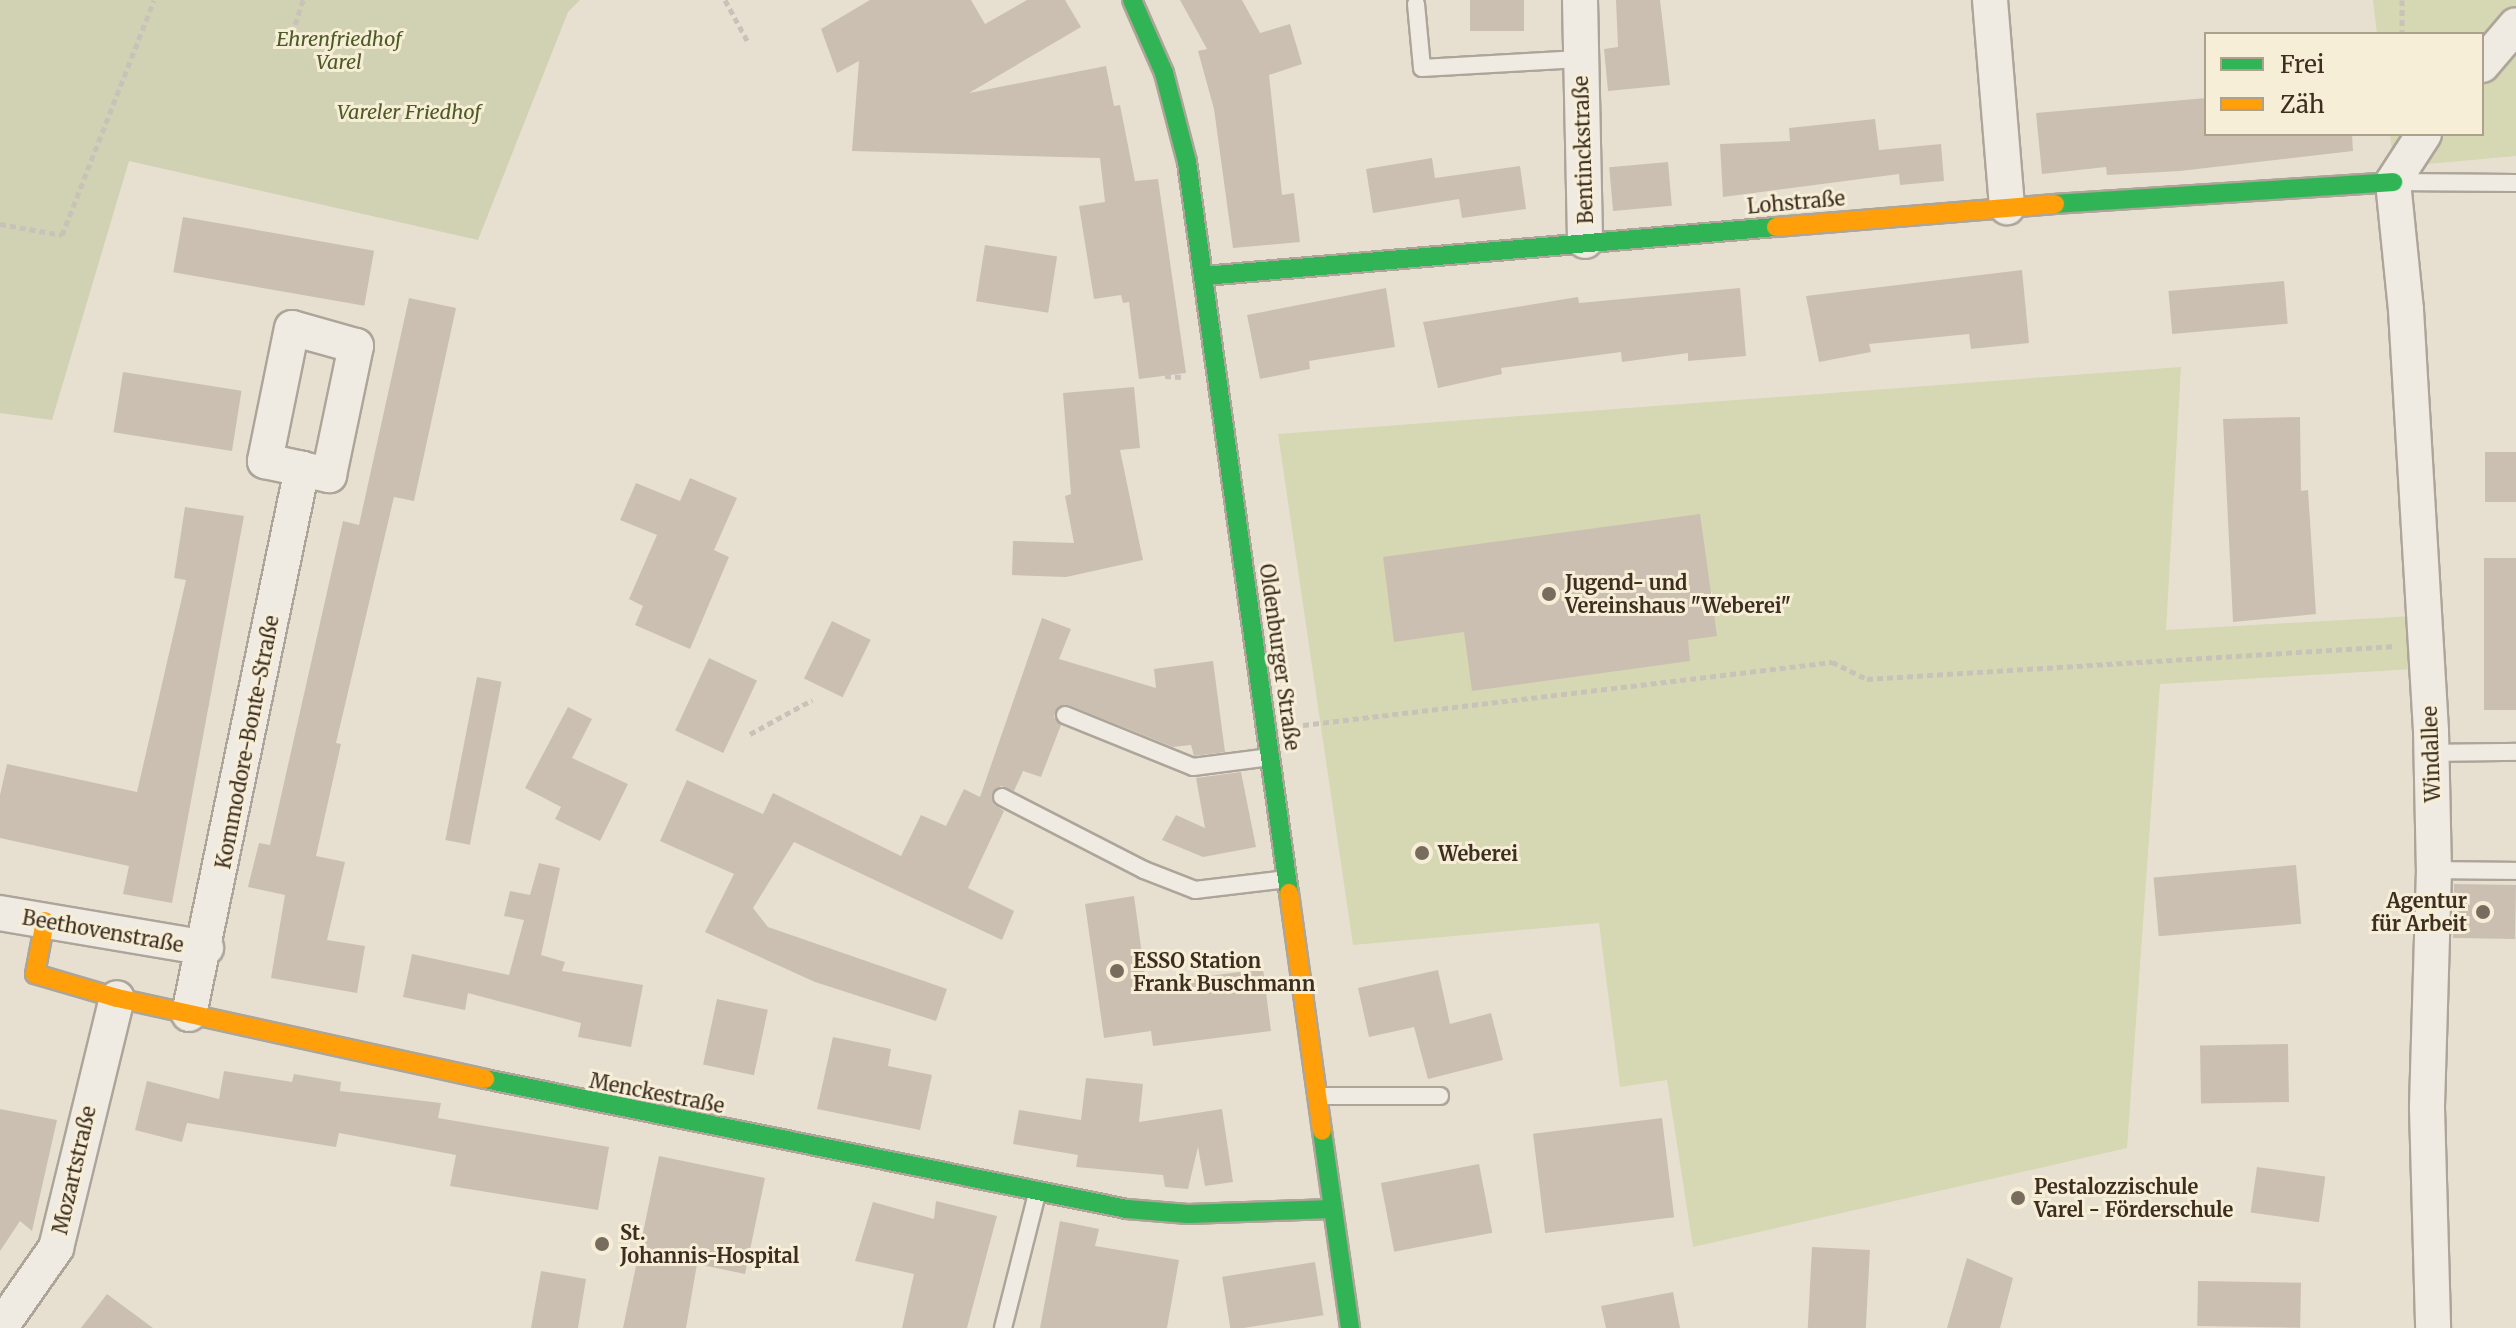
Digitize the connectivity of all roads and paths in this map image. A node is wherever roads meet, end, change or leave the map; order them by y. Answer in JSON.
{"nodes":[{"id":1,"x":154,"y":0,"type":"edge"},
{"id":2,"x":303,"y":0,"type":"edge"},
{"id":3,"x":725,"y":0,"type":"edge"},
{"id":4,"x":1132,"y":0,"type":"edge"},
{"id":5,"x":1580,"y":0,"type":"edge"},
{"id":6,"x":1990,"y":0,"type":"edge"},
{"id":7,"x":2402,"y":0,"type":"edge"},
{"id":8,"x":1416,"y":4,"type":"dead end"},
{"id":9,"x":2516,"y":25,"type":"edge"},
{"id":10,"x":2402,"y":32,"type":"edge"},
{"id":11,"x":292,"y":34,"type":"dead end"},
{"id":12,"x":748,"y":42,"type":"dead end"},
{"id":13,"x":1580,"y":59,"type":"junction"},
{"id":14,"x":2484,"y":63,"type":"edge"},
{"id":15,"x":2422,"y":136,"type":"edge"},
{"id":16,"x":2393,"y":182,"type":"junction"},
{"id":17,"x":2516,"y":183,"type":"edge"},
{"id":18,"x":2007,"y":207,"type":"junction"},
{"id":19,"x":0,"y":224,"type":"edge"},
{"id":20,"x":1585,"y":241,"type":"junction"},
{"id":21,"x":1204,"y":276,"type":"junction"},
{"id":22,"x":302,"y":469,"type":"dead end"},
{"id":23,"x":2427,"y":644,"type":"junction"},
{"id":24,"x":812,"y":700,"type":"dead end"},
{"id":25,"x":1065,"y":715,"type":"dead end"},
{"id":26,"x":1298,"y":726,"type":"dead end"},
{"id":27,"x":750,"y":734,"type":"dead end"},
{"id":28,"x":2516,"y":752,"type":"edge"},
{"id":29,"x":2431,"y":753,"type":"junction"},
{"id":30,"x":1272,"y":757,"type":"junction"},
{"id":31,"x":1002,"y":797,"type":"dead end"},
{"id":32,"x":2434,"y":870,"type":"junction"},
{"id":33,"x":2516,"y":871,"type":"edge"},
{"id":34,"x":1289,"y":879,"type":"junction"},
{"id":35,"x":0,"y":913,"type":"edge"},
{"id":36,"x":45,"y":921,"type":"junction"},
{"id":37,"x":206,"y":948,"type":"junction"},
{"id":38,"x":117,"y":998,"type":"junction"},
{"id":39,"x":189,"y":1014,"type":"junction"},
{"id":40,"x":1316,"y":1096,"type":"junction"},
{"id":41,"x":1440,"y":1096,"type":"dead end"},
{"id":42,"x":1037,"y":1192,"type":"junction"},
{"id":43,"x":1332,"y":1209,"type":"junction"},
{"id":44,"x":0,"y":1328,"type":"edge"},
{"id":45,"x":1003,"y":1328,"type":"edge"},
{"id":46,"x":1350,"y":1328,"type":"edge"},
{"id":47,"x":2433,"y":1328,"type":"edge"}],
"edges":[{"from":1,"to":19,"type":"path"},
{"from":2,"to":11,"type":"path"},
{"from":3,"to":12,"type":"path"},
{"from":4,"to":21,"type":"street","name":"Oldenburger Straße"},
{"from":5,"to":13,"type":"street","name":"Bentinckstraße"},
{"from":6,"to":18,"type":"street"},
{"from":7,"to":10,"type":"path"},
{"from":8,"to":13,"type":"lane","name":"Bentinckstraße"},
{"from":9,"to":14,"type":"street"},
{"from":13,"to":20,"type":"street","name":"Bentinckstraße"},
{"from":15,"to":16,"type":"street"},
{"from":16,"to":17,"type":"lane"},
{"from":16,"to":18,"type":"street","name":"Lohstraße"},
{"from":16,"to":23,"type":"street","name":"Windallee"},
{"from":18,"to":20,"type":"street","name":"Lohstraße"},
{"from":20,"to":21,"type":"street","name":"Lohstraße"},
{"from":21,"to":30,"type":"street","name":"Oldenburger Straße"},
{"from":22,"to":37,"type":"street","name":"Kommodore-Bonte-Straße"},
{"from":23,"to":26,"type":"path"},
{"from":23,"to":29,"type":"street","name":"Windallee"},
{"from":24,"to":27,"type":"path"},
{"from":25,"to":30,"type":"lane"},
{"from":28,"to":29,"type":"lane"},
{"from":29,"to":32,"type":"street","name":"Windallee"},
{"from":30,"to":34,"type":"street","name":"Oldenburger Straße"},
{"from":31,"to":34,"type":"lane"},
{"from":32,"to":33,"type":"lane"},
{"from":32,"to":47,"type":"street","name":"Windallee"},
{"from":34,"to":40,"type":"street","name":"Oldenburger Straße"},
{"from":35,"to":36,"type":"street","name":"Beethovenstraße"},
{"from":36,"to":37,"type":"street","name":"Beethovenstraße"},
{"from":36,"to":38,"type":"street","name":"Menckestraße"},
{"from":37,"to":39,"type":"street","name":"Kommodore-Bonte-Straße"},
{"from":38,"to":39,"type":"street","name":"Menckestraße"},
{"from":38,"to":44,"type":"street","name":"Mozartstraße"},
{"from":39,"to":42,"type":"street","name":"Menckestraße"},
{"from":40,"to":41,"type":"lane"},
{"from":40,"to":43,"type":"street","name":"Oldenburger Straße"},
{"from":42,"to":43,"type":"street","name":"Menckestraße"},
{"from":42,"to":45,"type":"lane"},
{"from":43,"to":46,"type":"street","name":"Oldenburger Straße"}]}
